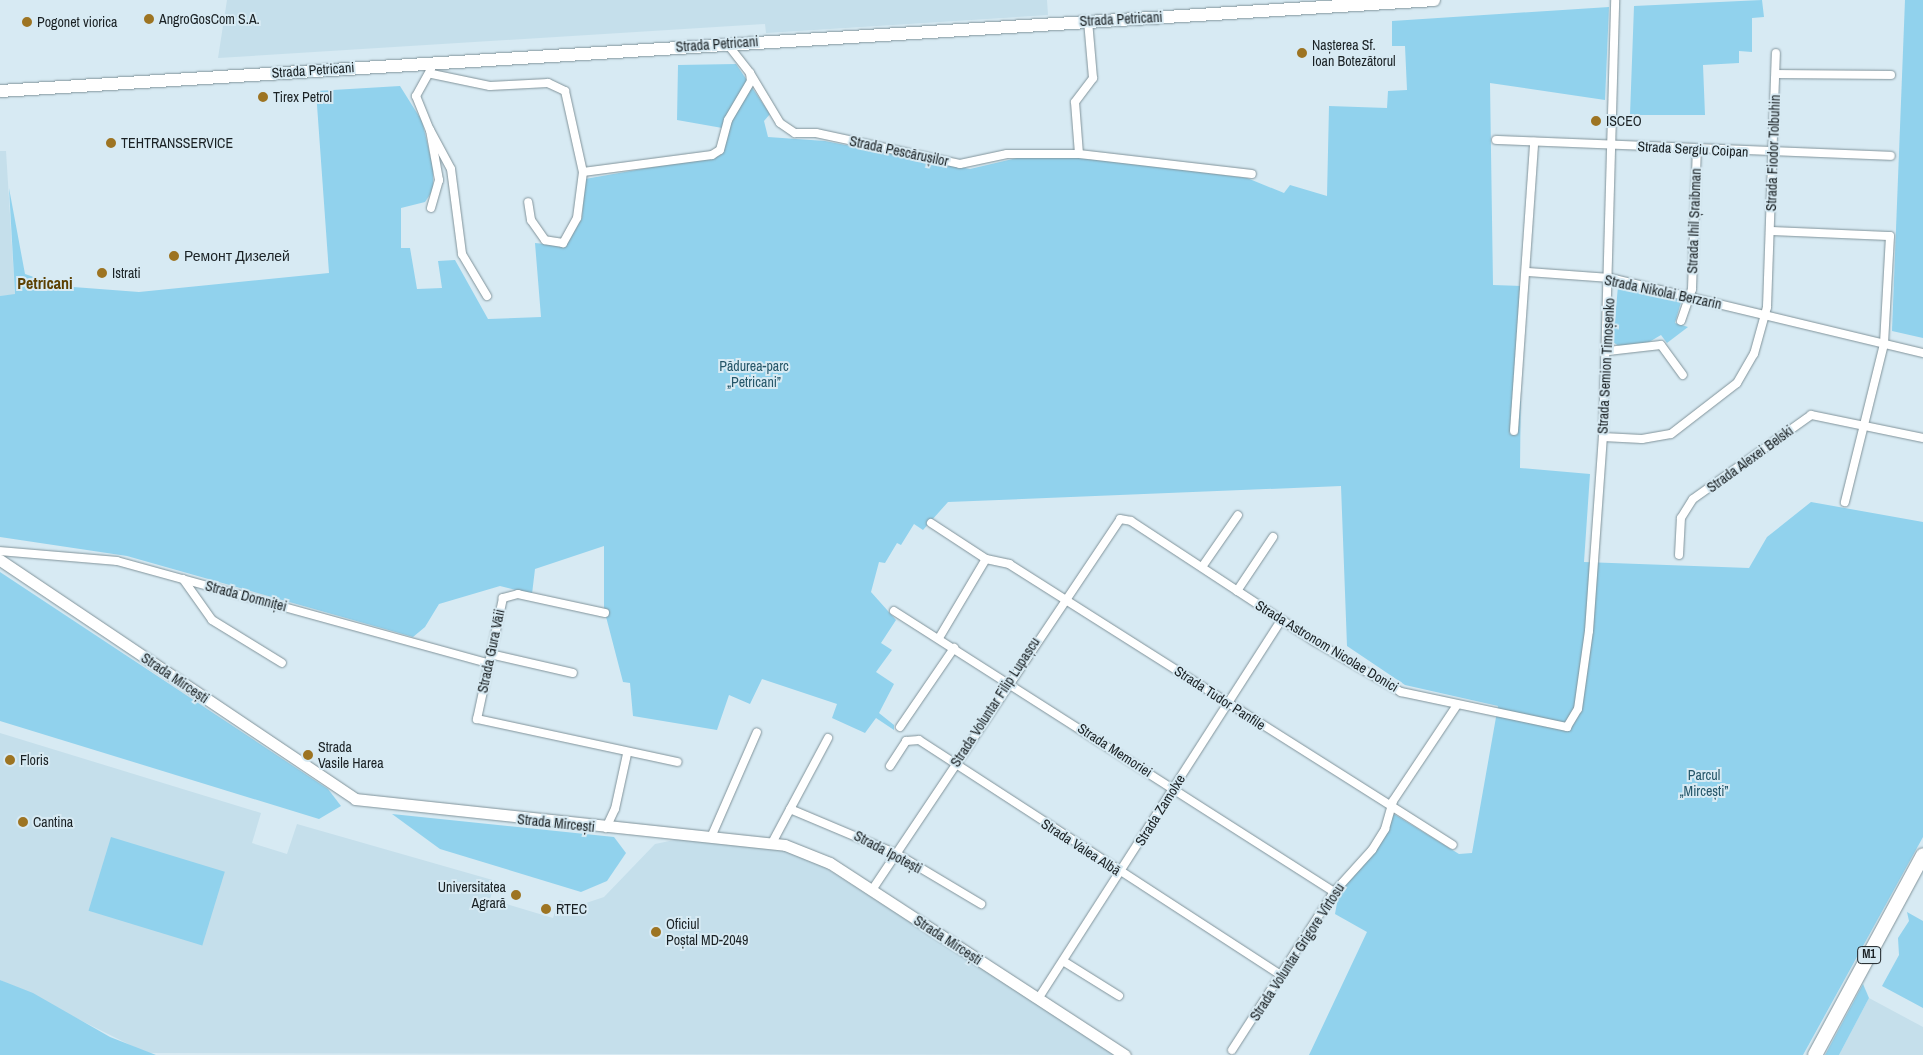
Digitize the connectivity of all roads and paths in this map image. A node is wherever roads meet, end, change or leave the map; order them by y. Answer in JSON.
{"nodes":[{"id":1,"x":1434,"y":0,"type":"edge"},
{"id":2,"x":1614,"y":0,"type":"edge"},
{"id":3,"x":1088,"y":21,"type":"junction"},
{"id":4,"x":727,"y":44,"type":"junction"},
{"id":5,"x":1776,"y":53,"type":"dead end"},
{"id":6,"x":431,"y":68,"type":"junction"},
{"id":7,"x":750,"y":73,"type":"junction"},
{"id":8,"x":1776,"y":74,"type":"junction"},
{"id":9,"x":1892,"y":75,"type":"dead end"},
{"id":10,"x":0,"y":91,"type":"edge"},
{"id":11,"x":430,"y":130,"type":"junction"},
{"id":12,"x":1496,"y":140,"type":"dead end"},
{"id":13,"x":1534,"y":142,"type":"junction"},
{"id":14,"x":1613,"y":145,"type":"junction"},
{"id":15,"x":1697,"y":149,"type":"junction"},
{"id":16,"x":1774,"y":152,"type":"junction"},
{"id":17,"x":1079,"y":154,"type":"junction"},
{"id":18,"x":1891,"y":156,"type":"dead end"},
{"id":19,"x":583,"y":172,"type":"junction"},
{"id":20,"x":1252,"y":174,"type":"dead end"},
{"id":21,"x":528,"y":202,"type":"dead end"},
{"id":22,"x":431,"y":208,"type":"dead end"},
{"id":23,"x":1770,"y":231,"type":"junction"},
{"id":24,"x":1528,"y":272,"type":"junction"},
{"id":25,"x":1610,"y":278,"type":"junction"},
{"id":26,"x":487,"y":296,"type":"dead end"},
{"id":27,"x":1687,"y":296,"type":"junction"},
{"id":28,"x":1763,"y":314,"type":"junction"},
{"id":29,"x":1681,"y":321,"type":"dead end"},
{"id":30,"x":1884,"y":344,"type":"junction"},
{"id":31,"x":1608,"y":351,"type":"junction"},
{"id":32,"x":1923,"y":353,"type":"edge"},
{"id":33,"x":1683,"y":375,"type":"dead end"},
{"id":34,"x":1864,"y":424,"type":"junction"},
{"id":35,"x":1514,"y":431,"type":"dead end"},
{"id":36,"x":1603,"y":437,"type":"junction"},
{"id":37,"x":1923,"y":438,"type":"edge"},
{"id":38,"x":1845,"y":502,"type":"dead end"},
{"id":39,"x":1238,"y":515,"type":"dead end"},
{"id":40,"x":1123,"y":518,"type":"joint"},
{"id":41,"x":932,"y":523,"type":"dead end"},
{"id":42,"x":1274,"y":537,"type":"dead end"},
{"id":43,"x":0,"y":551,"type":"edge"},
{"id":44,"x":1679,"y":555,"type":"dead end"},
{"id":45,"x":986,"y":559,"type":"junction"},
{"id":46,"x":0,"y":560,"type":"edge"},
{"id":47,"x":1202,"y":567,"type":"junction"},
{"id":48,"x":183,"y":579,"type":"junction"},
{"id":49,"x":1237,"y":591,"type":"junction"},
{"id":50,"x":1063,"y":598,"type":"junction"},
{"id":51,"x":894,"y":611,"type":"dead end"},
{"id":52,"x":606,"y":613,"type":"dead end"},
{"id":53,"x":1281,"y":620,"type":"junction"},
{"id":54,"x":939,"y":638,"type":"junction"},
{"id":55,"x":954,"y":648,"type":"junction"},
{"id":56,"x":490,"y":654,"type":"junction"},
{"id":57,"x":282,"y":663,"type":"dead end"},
{"id":58,"x":488,"y":663,"type":"junction"},
{"id":59,"x":573,"y":673,"type":"dead end"},
{"id":60,"x":1009,"y":681,"type":"junction"},
{"id":61,"x":1228,"y":704,"type":"junction"},
{"id":62,"x":1458,"y":705,"type":"junction"},
{"id":63,"x":900,"y":726,"type":"dead end"},
{"id":64,"x":1567,"y":727,"type":"joint"},
{"id":65,"x":757,"y":732,"type":"dead end"},
{"id":66,"x":828,"y":738,"type":"dead end"},
{"id":67,"x":627,"y":754,"type":"junction"},
{"id":68,"x":677,"y":762,"type":"dead end"},
{"id":69,"x":953,"y":764,"type":"junction"},
{"id":70,"x":890,"y":766,"type":"dead end"},
{"id":71,"x":1173,"y":787,"type":"junction"},
{"id":72,"x":1392,"y":807,"type":"junction"},
{"id":73,"x":790,"y":809,"type":"junction"},
{"id":74,"x":606,"y":828,"type":"junction"},
{"id":75,"x":712,"y":835,"type":"junction"},
{"id":76,"x":772,"y":843,"type":"junction"},
{"id":77,"x":1453,"y":845,"type":"dead end"},
{"id":78,"x":897,"y":854,"type":"junction"},
{"id":79,"x":1923,"y":855,"type":"edge"},
{"id":80,"x":1120,"y":872,"type":"junction"},
{"id":81,"x":872,"y":890,"type":"junction"},
{"id":82,"x":1334,"y":892,"type":"junction"},
{"id":83,"x":981,"y":904,"type":"dead end"},
{"id":84,"x":1063,"y":961,"type":"junction"},
{"id":85,"x":1281,"y":975,"type":"junction"},
{"id":86,"x":1118,"y":996,"type":"dead end"},
{"id":87,"x":1038,"y":999,"type":"junction"},
{"id":88,"x":1232,"y":1050,"type":"dead end"},
{"id":89,"x":1124,"y":1055,"type":"edge"},
{"id":90,"x":1815,"y":1055,"type":"edge"}],
"edges":[{"from":1,"to":3,"type":"main road","name":"Strada Petricani"},
{"from":2,"to":14,"type":"street","name":"Strada Semion Timoșenko"},
{"from":3,"to":4,"type":"main road","name":"Strada Petricani"},
{"from":3,"to":17,"type":"street"},
{"from":4,"to":6,"type":"main road","name":"Strada Petricani"},
{"from":4,"to":7,"type":"street","name":"Strada Pescărușilor"},
{"from":5,"to":8,"type":"street","name":"Strada Fiodor Tolbuhin"},
{"from":6,"to":10,"type":"main road","name":"Strada Petricani"},
{"from":6,"to":11,"type":"street"},
{"from":6,"to":19,"type":"street"},
{"from":7,"to":17,"type":"street","name":"Strada Pescărușilor"},
{"from":7,"to":19,"type":"street"},
{"from":8,"to":9,"type":"street","name":"Strada Fiodor Tolbuhin"},
{"from":8,"to":16,"type":"street","name":"Strada Fiodor Tolbuhin"},
{"from":11,"to":22,"type":"street"},
{"from":11,"to":26,"type":"street"},
{"from":12,"to":13,"type":"street","name":"Strada Sergiu Coipan"},
{"from":13,"to":14,"type":"street","name":"Strada Sergiu Coipan"},
{"from":13,"to":24,"type":"street"},
{"from":14,"to":15,"type":"street","name":"Strada Sergiu Coipan"},
{"from":14,"to":25,"type":"street","name":"Strada Semion Timoșenko"},
{"from":15,"to":16,"type":"street","name":"Strada Sergiu Coipan"},
{"from":15,"to":27,"type":"street","name":"Strada Ihil Șraibman"},
{"from":16,"to":18,"type":"street","name":"Strada Sergiu Coipan"},
{"from":16,"to":23,"type":"street","name":"Strada Fiodor Tolbuhin"},
{"from":17,"to":20,"type":"street","name":"Strada Pescărușilor"},
{"from":19,"to":21,"type":"street"},
{"from":23,"to":28,"type":"street","name":"Strada Fiodor Tolbuhin"},
{"from":23,"to":30,"type":"street","name":"Strada Fiodor Tolbuhin"},
{"from":24,"to":25,"type":"street","name":"Strada Nikolai Berzarin"},
{"from":24,"to":35,"type":"street"},
{"from":25,"to":27,"type":"street","name":"Strada Nikolai Berzarin"},
{"from":25,"to":31,"type":"street","name":"Strada Semion Timoșenko"},
{"from":27,"to":28,"type":"street","name":"Strada Nikolai Berzarin"},
{"from":27,"to":29,"type":"street","name":"Strada Ihil Șraibman"},
{"from":28,"to":30,"type":"street","name":"Strada Nikolai Berzarin"},
{"from":28,"to":36,"type":"street","name":"Strada Fiodor Tolbuhin"},
{"from":30,"to":32,"type":"street","name":"Strada Nikolai Berzarin"},
{"from":30,"to":34,"type":"street"},
{"from":31,"to":33,"type":"street"},
{"from":31,"to":36,"type":"street","name":"Strada Semion Timoșenko"},
{"from":34,"to":37,"type":"street","name":"Strada Alexei Belski"},
{"from":34,"to":38,"type":"street"},
{"from":34,"to":44,"type":"street","name":"Strada Alexei Belski"},
{"from":36,"to":64,"type":"street","name":"Strada Semion Timoșenko"},
{"from":39,"to":47,"type":"street"},
{"from":40,"to":47,"type":"street","name":"Strada Astronom Nicolae Donici"},
{"from":40,"to":50,"type":"street","name":"Strada Voluntar Filip Lupașcu"},
{"from":41,"to":45,"type":"street","name":"Strada Tudor Panfile"},
{"from":42,"to":49,"type":"street"},
{"from":43,"to":48,"type":"street","name":"Strada Domniței"},
{"from":45,"to":50,"type":"street","name":"Strada Tudor Panfile"},
{"from":45,"to":54,"type":"street"},
{"from":46,"to":74,"type":"main road","name":"Strada Mircești"},
{"from":47,"to":49,"type":"street","name":"Strada Astronom Nicolae Donici"},
{"from":48,"to":57,"type":"street"},
{"from":48,"to":58,"type":"street","name":"Strada Domniței"},
{"from":49,"to":53,"type":"street","name":"Strada Astronom Nicolae Donici"},
{"from":50,"to":60,"type":"street","name":"Strada Voluntar Filip Lupașcu"},
{"from":50,"to":61,"type":"street","name":"Strada Tudor Panfile"},
{"from":51,"to":54,"type":"street","name":"Strada Memoriei"},
{"from":52,"to":56,"type":"street","name":"Strada Gura Văii"},
{"from":53,"to":61,"type":"street","name":"Strada Zamolxe"},
{"from":53,"to":62,"type":"street","name":"Strada Astronom Nicolae Donici"},
{"from":54,"to":55,"type":"street","name":"Strada Memoriei"},
{"from":55,"to":60,"type":"street","name":"Strada Memoriei"},
{"from":55,"to":63,"type":"street"},
{"from":56,"to":58,"type":"street","name":"Strada Gura Văii"},
{"from":56,"to":59,"type":"street"},
{"from":58,"to":67,"type":"street","name":"Strada Gura Văii"},
{"from":60,"to":69,"type":"street","name":"Strada Voluntar Filip Lupașcu"},
{"from":60,"to":71,"type":"street","name":"Strada Memoriei"},
{"from":61,"to":71,"type":"street","name":"Strada Zamolxe"},
{"from":61,"to":72,"type":"street","name":"Strada Tudor Panfile"},
{"from":62,"to":64,"type":"street","name":"Strada Astronom Nicolae Donici"},
{"from":62,"to":72,"type":"street","name":"Strada Voluntar Grigore Vîrtosu"},
{"from":65,"to":75,"type":"street"},
{"from":66,"to":73,"type":"street"},
{"from":67,"to":68,"type":"street"},
{"from":67,"to":74,"type":"street"},
{"from":69,"to":70,"type":"street","name":"Strada Valea Albă"},
{"from":69,"to":78,"type":"street","name":"Strada Voluntar Filip Lupașcu"},
{"from":69,"to":80,"type":"street","name":"Strada Valea Albă"},
{"from":71,"to":80,"type":"street","name":"Strada Zamolxe"},
{"from":71,"to":82,"type":"street","name":"Strada Memoriei"},
{"from":72,"to":77,"type":"street","name":"Strada Tudor Panfile"},
{"from":72,"to":82,"type":"street","name":"Strada Voluntar Grigore Vîrtosu"},
{"from":73,"to":76,"type":"street"},
{"from":73,"to":78,"type":"street","name":"Strada Ipotești"},
{"from":74,"to":75,"type":"main road","name":"Strada Mircești"},
{"from":75,"to":76,"type":"main road","name":"Strada Mircești"},
{"from":76,"to":81,"type":"main road","name":"Strada Mircești"},
{"from":78,"to":81,"type":"street","name":"Strada Voluntar Filip Lupașcu"},
{"from":78,"to":83,"type":"street","name":"Strada Ipotești"},
{"from":79,"to":90,"type":"highway","number":"M1"},
{"from":80,"to":84,"type":"street","name":"Strada Zamolxe"},
{"from":80,"to":85,"type":"street","name":"Strada Valea Albă"},
{"from":81,"to":87,"type":"main road","name":"Strada Mircești"},
{"from":82,"to":85,"type":"street","name":"Strada Voluntar Grigore Vîrtosu"},
{"from":84,"to":86,"type":"street"},
{"from":84,"to":87,"type":"street","name":"Strada Zamolxe"},
{"from":85,"to":88,"type":"street","name":"Strada Voluntar Grigore Vîrtosu"},
{"from":87,"to":89,"type":"main road","name":"Strada Mircești"}]}
